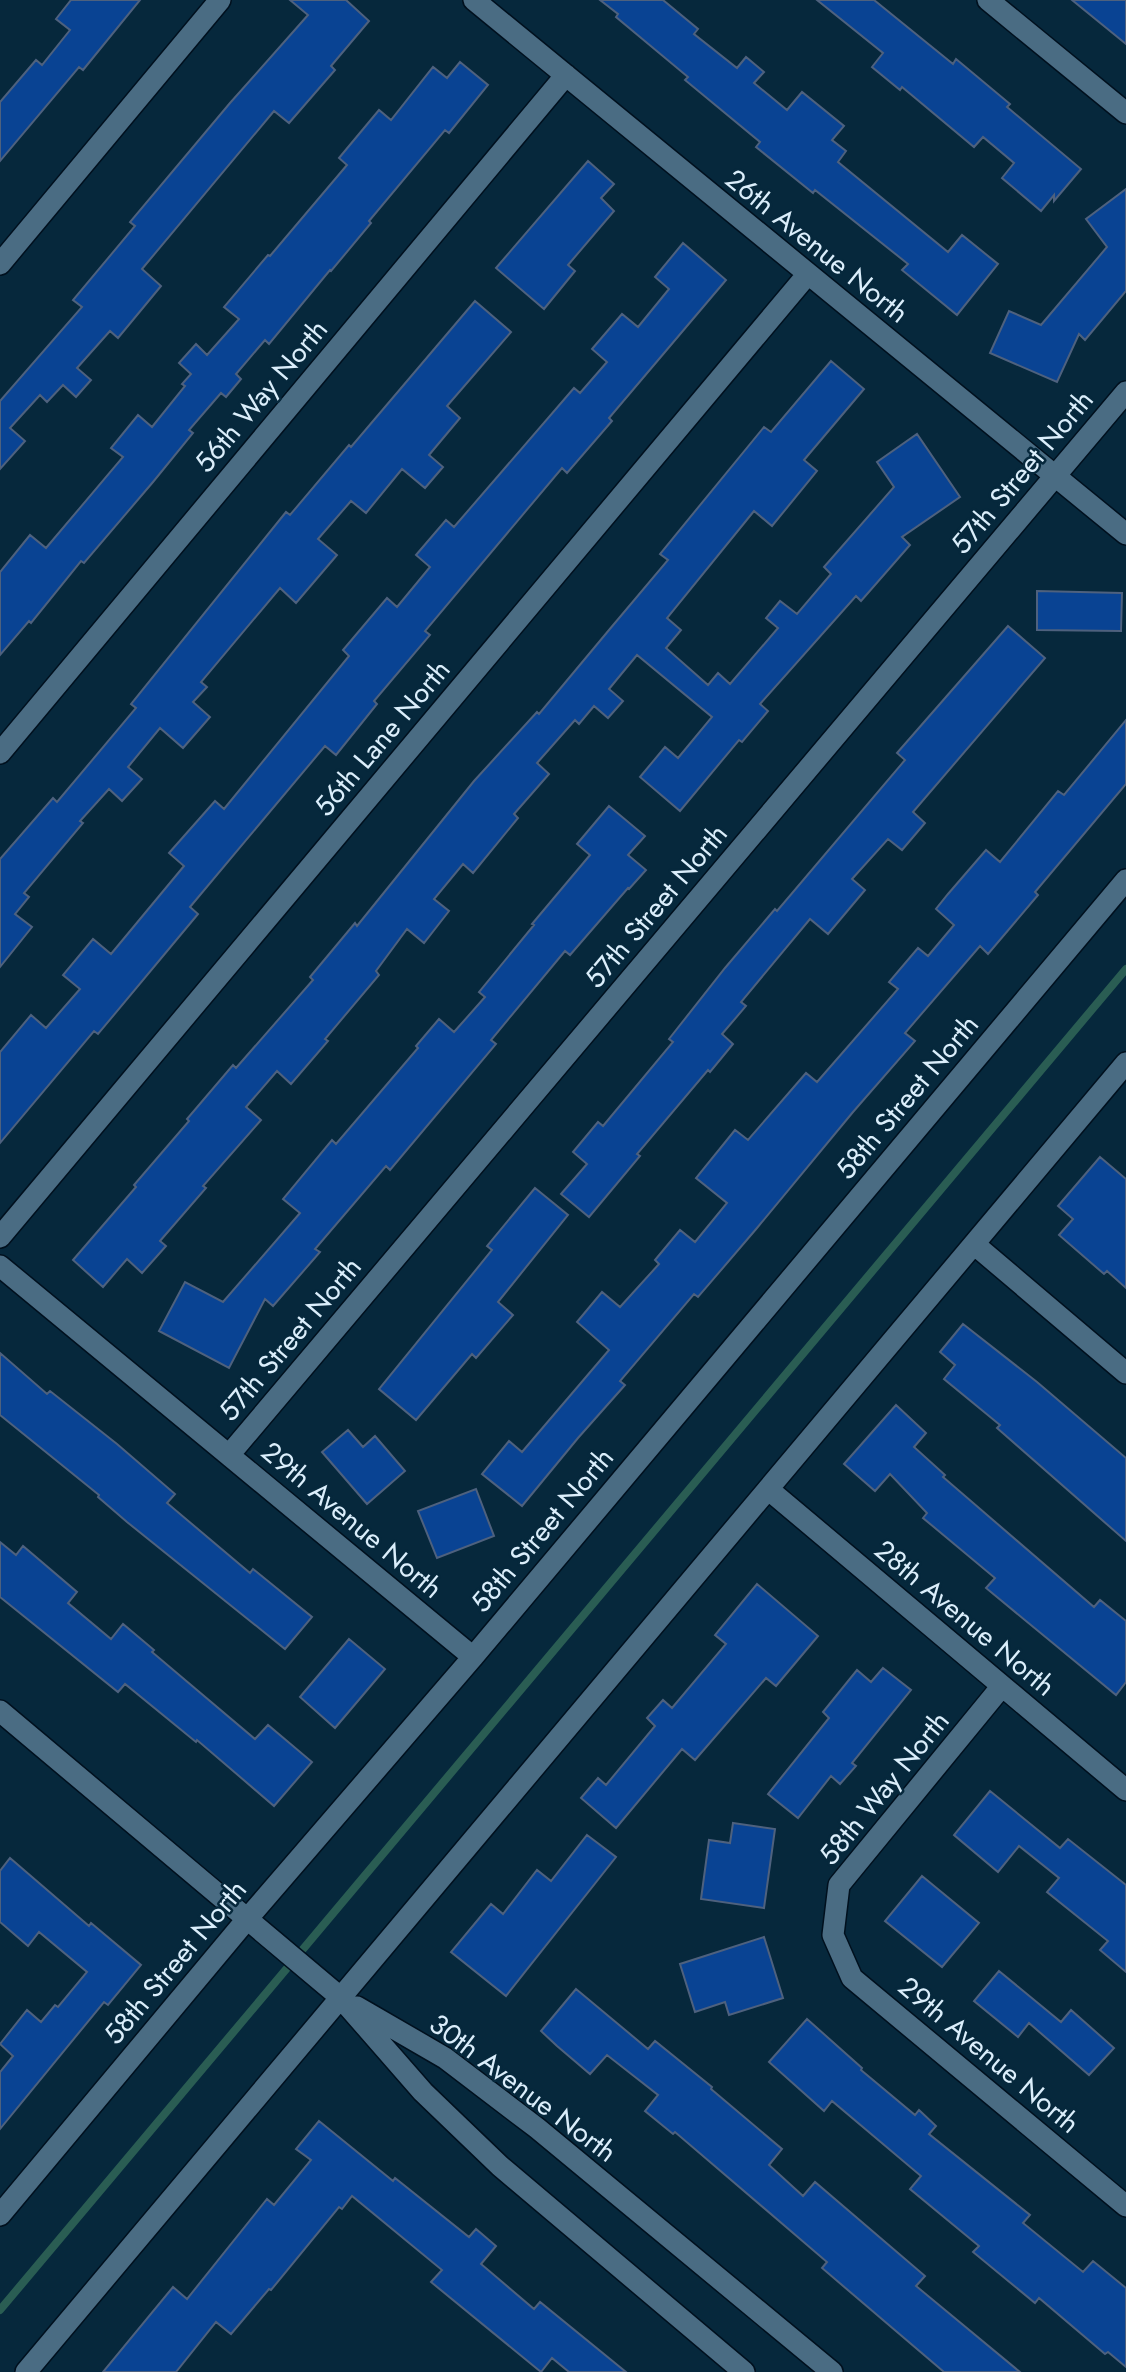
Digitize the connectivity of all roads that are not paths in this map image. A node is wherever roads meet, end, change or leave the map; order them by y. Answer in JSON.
{"nodes":[{"id":1,"x":220,"y":0,"type":"edge"},
{"id":2,"x":474,"y":0,"type":"edge"},
{"id":3,"x":988,"y":0,"type":"edge"},
{"id":4,"x":566,"y":75,"type":"junction"},
{"id":5,"x":1126,"y":113,"type":"edge"},
{"id":6,"x":0,"y":264,"type":"edge"},
{"id":7,"x":807,"y":275,"type":"junction"},
{"id":8,"x":1126,"y":393,"type":"edge"},
{"id":9,"x":1056,"y":475,"type":"junction"},
{"id":10,"x":1126,"y":534,"type":"edge"},
{"id":11,"x":0,"y":753,"type":"edge"},
{"id":12,"x":1126,"y":880,"type":"edge"},
{"id":13,"x":1126,"y":1063,"type":"edge"},
{"id":14,"x":0,"y":1237,"type":"edge"},
{"id":15,"x":974,"y":1244,"type":"junction"},
{"id":16,"x":0,"y":1266,"type":"edge"},
{"id":17,"x":1126,"y":1373,"type":"edge"},
{"id":18,"x":229,"y":1455,"type":"junction"},
{"id":19,"x":768,"y":1489,"type":"junction"},
{"id":20,"x":473,"y":1657,"type":"junction"},
{"id":21,"x":1002,"y":1686,"type":"junction"},
{"id":22,"x":0,"y":1711,"type":"edge"},
{"id":23,"x":1126,"y":1790,"type":"edge"},
{"id":24,"x":248,"y":1918,"type":"junction"},
{"id":25,"x":834,"y":1935,"type":"joint"},
{"id":26,"x":340,"y":1997,"type":"junction"},
{"id":27,"x":1126,"y":2206,"type":"edge"},
{"id":28,"x":0,"y":2215,"type":"edge"},
{"id":29,"x":26,"y":2372,"type":"edge"},
{"id":30,"x":744,"y":2372,"type":"edge"},
{"id":31,"x":832,"y":2372,"type":"edge"}],
"edges":[{"from":1,"to":6,"type":"street"},
{"from":2,"to":4,"type":"street","name":"26th Avenue North"},
{"from":3,"to":5,"type":"street"},
{"from":4,"to":7,"type":"street","name":"26th Avenue North"},
{"from":4,"to":11,"type":"street","name":"56th Way North"},
{"from":7,"to":9,"type":"street","name":"26th Avenue North"},
{"from":7,"to":14,"type":"street","name":"56th Lane North"},
{"from":8,"to":9,"type":"street","name":"57th Street North"},
{"from":9,"to":10,"type":"street","name":"26th Avenue North"},
{"from":9,"to":18,"type":"street","name":"57th Street North"},
{"from":12,"to":20,"type":"street","name":"58th Street North"},
{"from":13,"to":15,"type":"street"},
{"from":15,"to":17,"type":"street"},
{"from":15,"to":19,"type":"street"},
{"from":16,"to":18,"type":"street","name":"29th Avenue North"},
{"from":18,"to":20,"type":"street","name":"29th Avenue North"},
{"from":19,"to":21,"type":"street","name":"28th Avenue North"},
{"from":19,"to":26,"type":"street"},
{"from":20,"to":24,"type":"street","name":"58th Street North"},
{"from":21,"to":23,"type":"street","name":"28th Avenue North"},
{"from":21,"to":25,"type":"street","name":"58th Way North"},
{"from":22,"to":24,"type":"street"},
{"from":24,"to":26,"type":"street"},
{"from":24,"to":28,"type":"street","name":"58th Street North"},
{"from":25,"to":27,"type":"street","name":"29th Avenue North"},
{"from":26,"to":29,"type":"street"},
{"from":26,"to":30,"type":"street","name":"30th Avenue North"},
{"from":26,"to":31,"type":"street","name":"30th Avenue North"}]}
